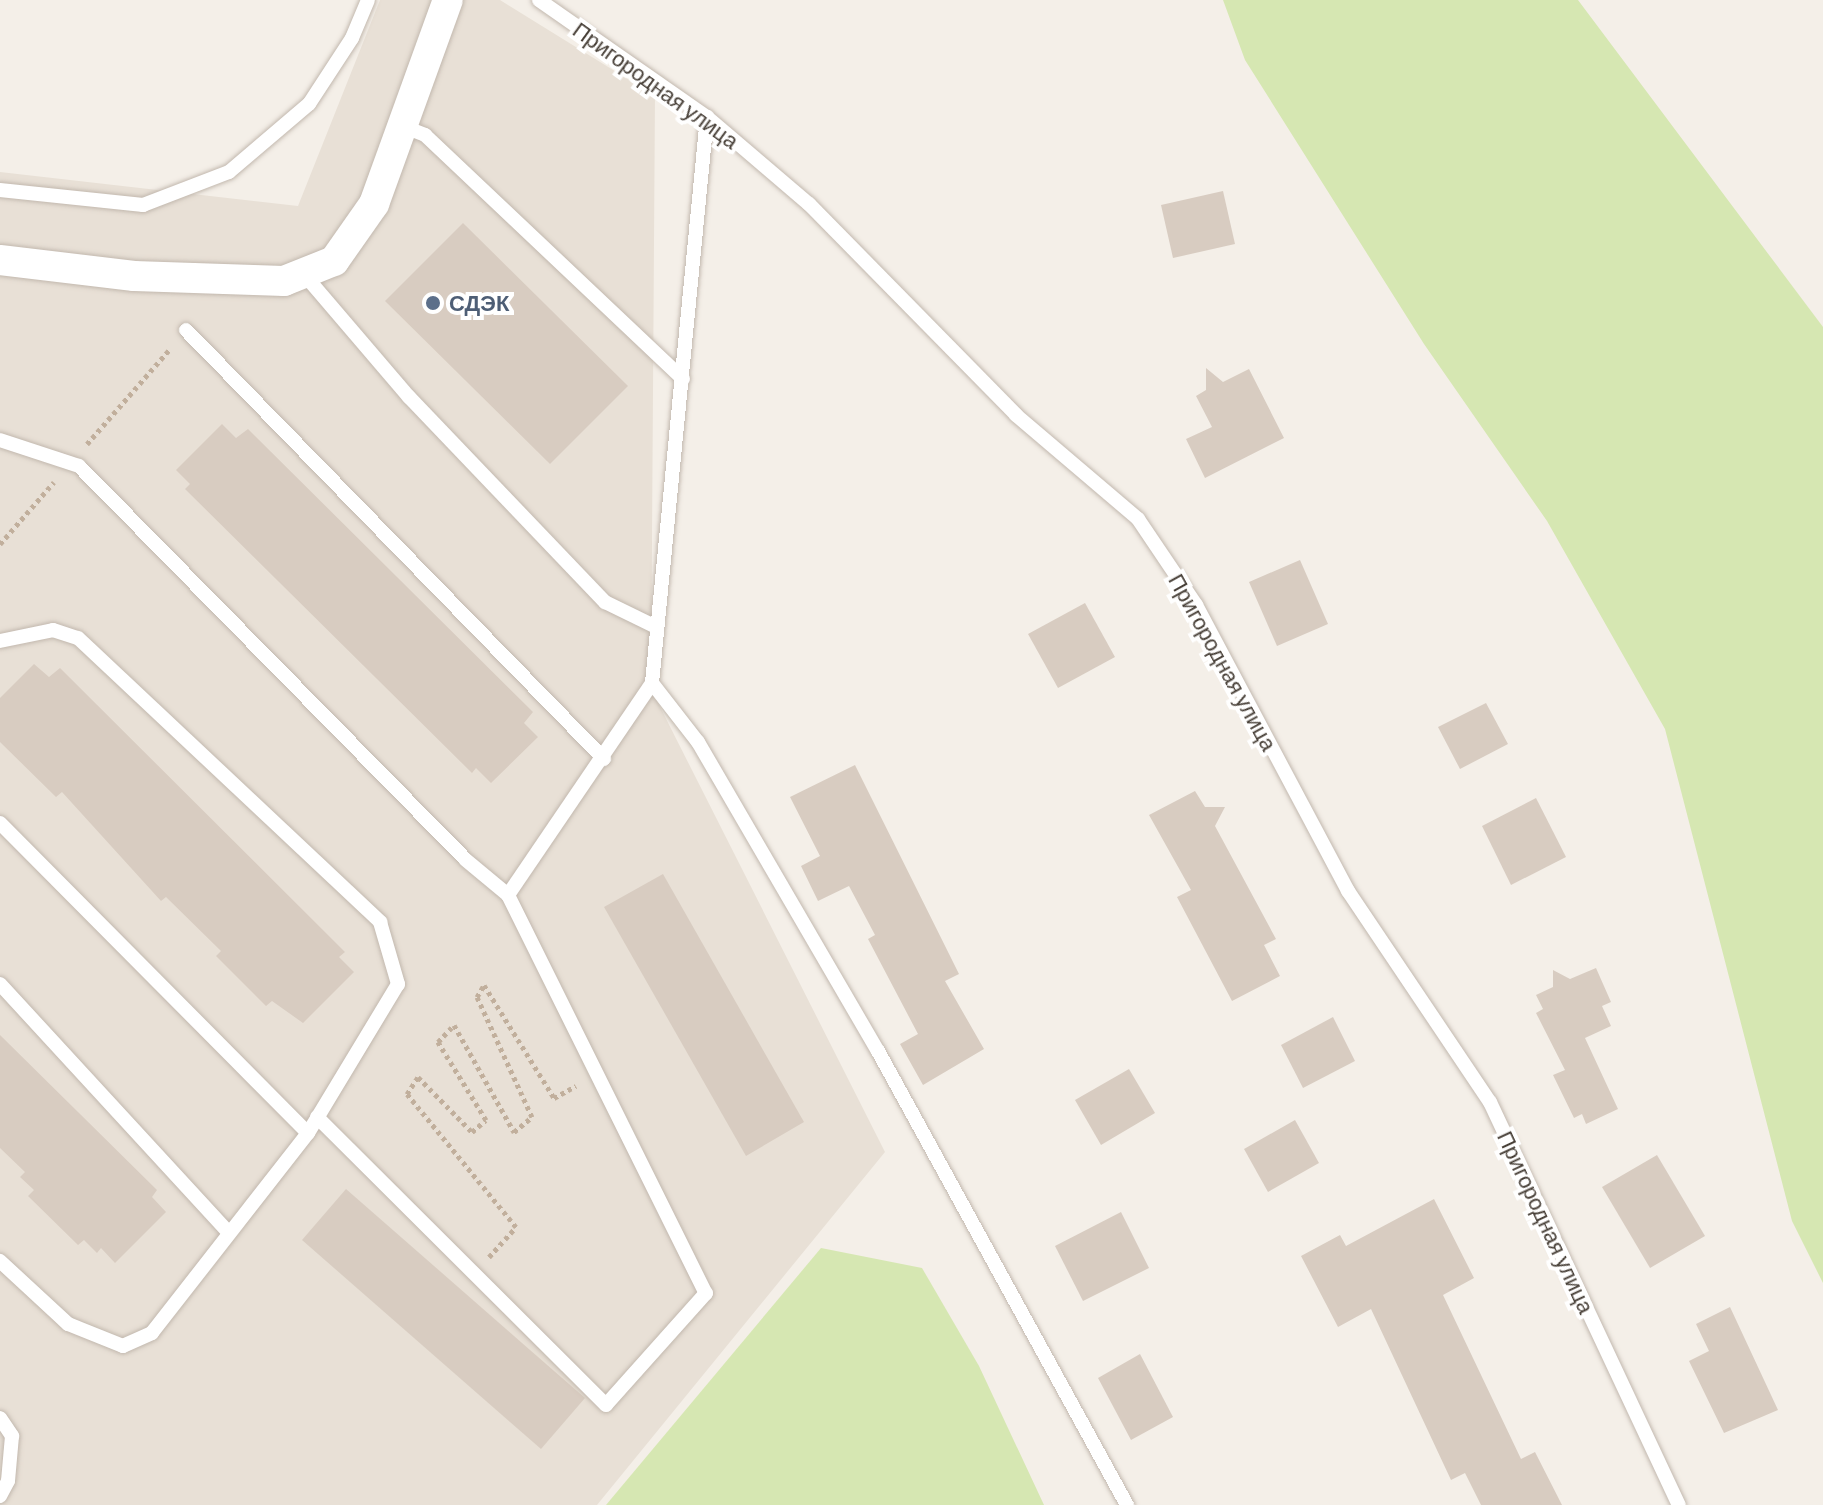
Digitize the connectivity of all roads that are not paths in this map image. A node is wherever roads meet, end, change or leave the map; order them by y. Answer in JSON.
{"nodes":[{"id":1,"x":368,"y":0,"type":"edge"},
{"id":2,"x":448,"y":0,"type":"edge"},
{"id":3,"x":539,"y":0,"type":"edge"},
{"id":4,"x":707,"y":117,"type":"junction"},
{"id":5,"x":402,"y":126,"type":"junction"},
{"id":6,"x":0,"y":190,"type":"edge"},
{"id":7,"x":0,"y":260,"type":"edge"},
{"id":8,"x":303,"y":273,"type":"junction"},
{"id":9,"x":186,"y":330,"type":"road end"},
{"id":10,"x":683,"y":379,"type":"junction"},
{"id":11,"x":0,"y":440,"type":"edge"},
{"id":12,"x":656,"y":627,"type":"junction"},
{"id":13,"x":0,"y":641,"type":"edge"},
{"id":14,"x":652,"y":683,"type":"junction"},
{"id":15,"x":604,"y":759,"type":"junction"},
{"id":16,"x":0,"y":823,"type":"edge"},
{"id":17,"x":508,"y":895,"type":"junction"},
{"id":18,"x":0,"y":984,"type":"edge"},
{"id":19,"x":317,"y":1117,"type":"junction"},
{"id":20,"x":308,"y":1133,"type":"junction"},
{"id":21,"x":227,"y":1231,"type":"junction"},
{"id":22,"x":0,"y":1261,"type":"edge"},
{"id":23,"x":0,"y":1418,"type":"edge"},
{"id":24,"x":0,"y":1496,"type":"edge"},
{"id":25,"x":1127,"y":1505,"type":"edge"},
{"id":26,"x":1679,"y":1505,"type":"edge"}],
"edges":[{"from":1,"to":6,"type":"lane"},
{"from":2,"to":5,"type":"street"},
{"from":3,"to":4,"type":"lane","name":"Пригородная улица"},
{"from":4,"to":10,"type":"lane"},
{"from":4,"to":26,"type":"lane","name":"Пригородная улица"},
{"from":5,"to":8,"type":"street"},
{"from":5,"to":10,"type":"lane"},
{"from":7,"to":8,"type":"street"},
{"from":8,"to":12,"type":"lane"},
{"from":9,"to":15,"type":"lane"},
{"from":10,"to":12,"type":"lane"},
{"from":11,"to":17,"type":"lane"},
{"from":12,"to":14,"type":"lane"},
{"from":13,"to":19,"type":"lane"},
{"from":14,"to":15,"type":"lane"},
{"from":14,"to":25,"type":"lane"},
{"from":15,"to":17,"type":"lane"},
{"from":16,"to":20,"type":"lane"},
{"from":17,"to":19,"type":"lane"},
{"from":18,"to":21,"type":"lane"},
{"from":19,"to":20,"type":"lane"},
{"from":20,"to":21,"type":"lane"},
{"from":21,"to":22,"type":"lane"},
{"from":23,"to":24,"type":"lane"}]}
